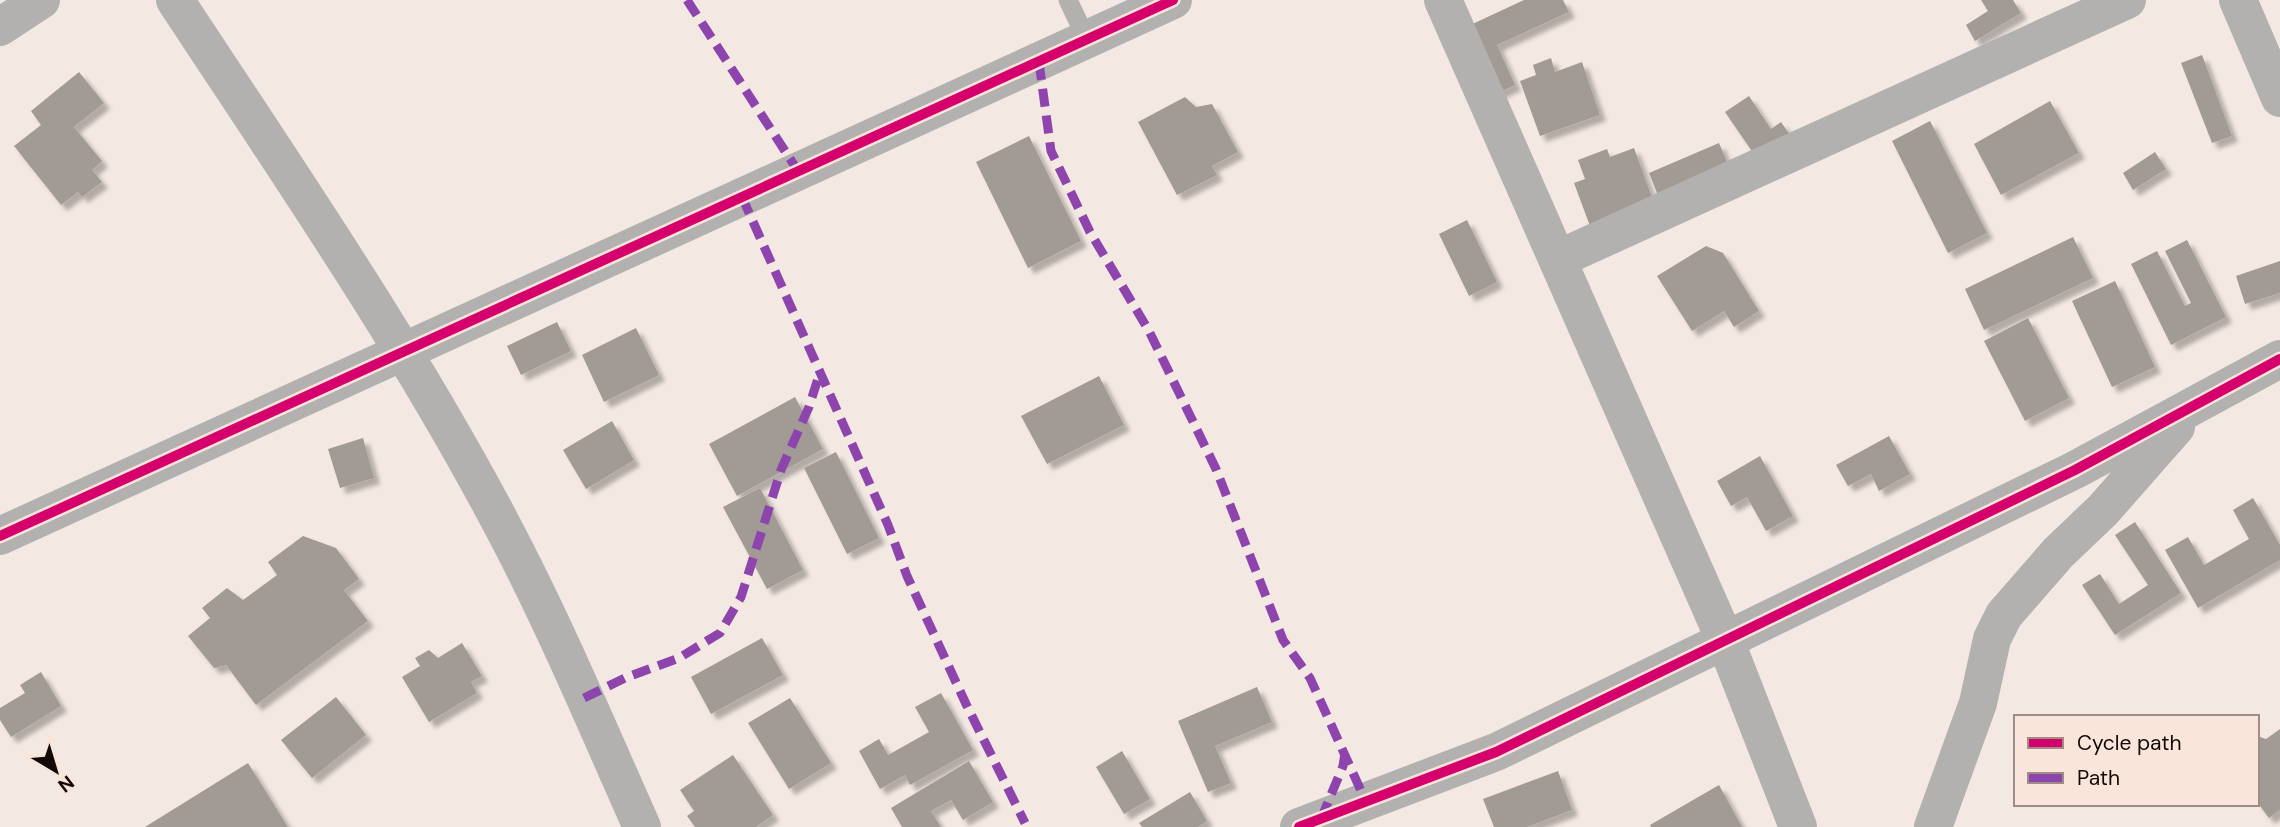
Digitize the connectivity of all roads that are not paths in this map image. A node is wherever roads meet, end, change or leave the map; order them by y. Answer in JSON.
{"nodes":[{"id":1,"x":41,"y":0,"type":"edge"},
{"id":2,"x":175,"y":0,"type":"edge"},
{"id":3,"x":1068,"y":0,"type":"edge"},
{"id":4,"x":1173,"y":0,"type":"edge"},
{"id":5,"x":1443,"y":0,"type":"edge"},
{"id":6,"x":2127,"y":0,"type":"edge"},
{"id":7,"x":2238,"y":0,"type":"edge"},
{"id":8,"x":0,"y":27,"type":"edge"},
{"id":9,"x":1087,"y":40,"type":"junction"},
{"id":10,"x":2280,"y":98,"type":"edge"},
{"id":11,"x":1558,"y":258,"type":"junction"},
{"id":12,"x":403,"y":352,"type":"junction"},
{"id":13,"x":2280,"y":359,"type":"edge"},
{"id":14,"x":2191,"y":409,"type":"junction"},
{"id":15,"x":0,"y":536,"type":"edge"},
{"id":16,"x":1725,"y":640,"type":"junction"},
{"id":17,"x":1384,"y":813,"type":"edge"},
{"id":18,"x":642,"y":827,"type":"edge"},
{"id":19,"x":1299,"y":827,"type":"edge"},
{"id":20,"x":1798,"y":827,"type":"edge"},
{"id":21,"x":1933,"y":827,"type":"edge"}],
"edges":[{"from":1,"to":8,"type":"street"},
{"from":2,"to":12,"type":"street"},
{"from":3,"to":9,"type":"lane"},
{"from":4,"to":9,"type":"street"},
{"from":5,"to":11,"type":"street"},
{"from":6,"to":11,"type":"street"},
{"from":7,"to":10,"type":"street"},
{"from":9,"to":12,"type":"street"},
{"from":11,"to":16,"type":"street"},
{"from":12,"to":15,"type":"street"},
{"from":12,"to":18,"type":"street"},
{"from":13,"to":14,"type":"street"},
{"from":14,"to":16,"type":"street"},
{"from":14,"to":21,"type":"street"},
{"from":16,"to":17,"type":"street"},
{"from":16,"to":20,"type":"street"},
{"from":17,"to":19,"type":"street"}]}
